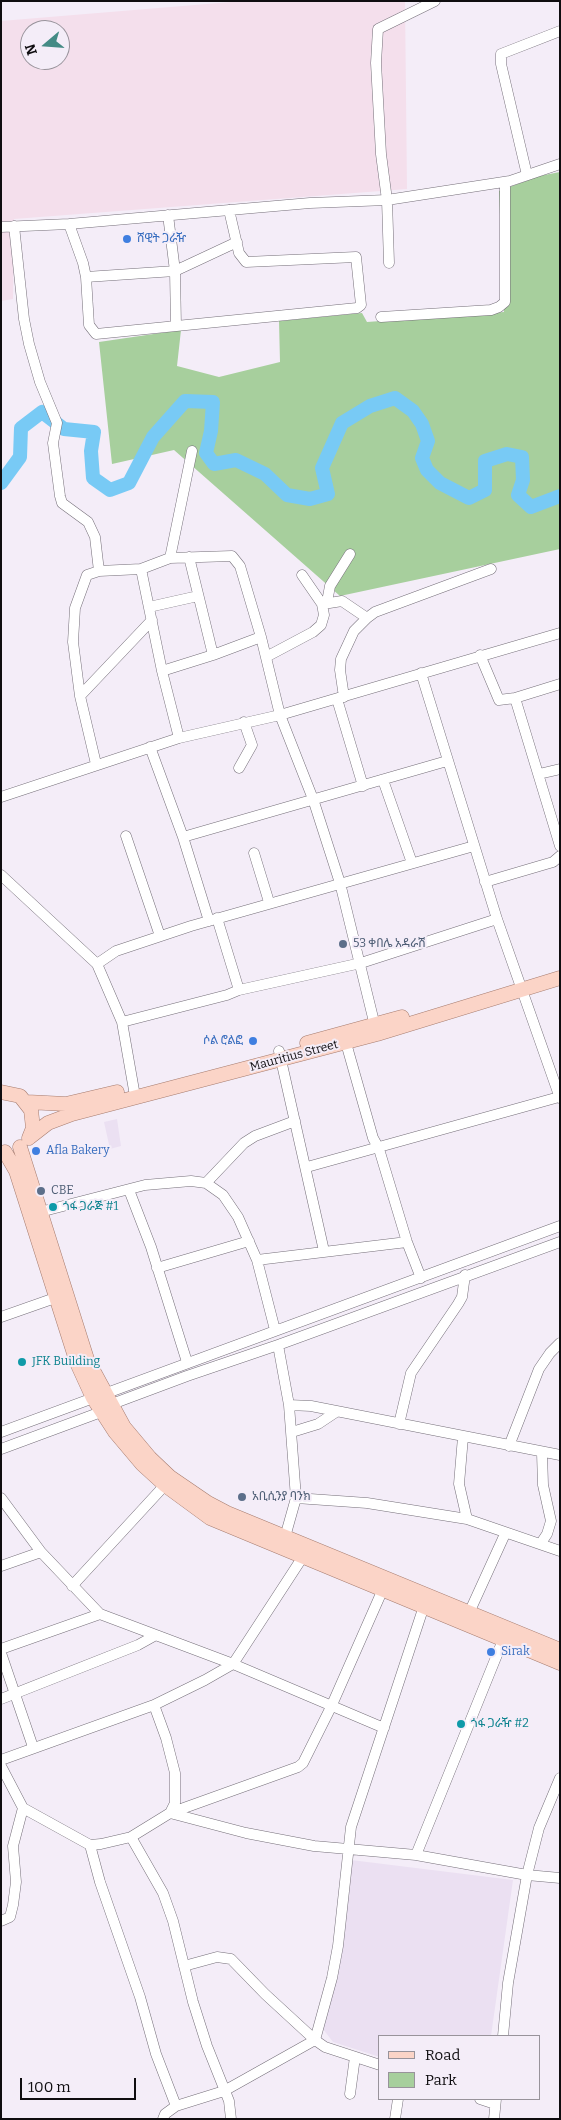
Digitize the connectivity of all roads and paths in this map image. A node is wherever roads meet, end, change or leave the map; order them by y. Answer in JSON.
{"nodes":[{"id":1,"x":435,"y":1,"type":"edge"},
{"id":2,"x":560,"y":31,"type":"edge"},
{"id":3,"x":560,"y":164,"type":"edge"},
{"id":4,"x":527,"y":175,"type":"junction"},
{"id":5,"x":505,"y":182,"type":"junction"},
{"id":6,"x":387,"y":200,"type":"junction"},
{"id":7,"x":230,"y":210,"type":"junction"},
{"id":8,"x":168,"y":215,"type":"junction"},
{"id":9,"x":69,"y":224,"type":"junction"},
{"id":10,"x":1,"y":226,"type":"edge"},
{"id":11,"x":14,"y":226,"type":"junction"},
{"id":12,"x":237,"y":242,"type":"junction"},
{"id":13,"x":389,"y":263,"type":"dead end"},
{"id":14,"x":175,"y":270,"type":"junction"},
{"id":15,"x":86,"y":277,"type":"junction"},
{"id":16,"x":381,"y":317,"type":"dead end"},
{"id":17,"x":176,"y":326,"type":"junction"},
{"id":18,"x":192,"y":451,"type":"dead end"},
{"id":19,"x":350,"y":554,"type":"dead end"},
{"id":20,"x":189,"y":557,"type":"junction"},
{"id":21,"x":170,"y":558,"type":"junction"},
{"id":22,"x":141,"y":569,"type":"junction"},
{"id":23,"x":491,"y":569,"type":"dead end"},
{"id":24,"x":99,"y":571,"type":"junction"},
{"id":25,"x":302,"y":575,"type":"dead end"},
{"id":26,"x":198,"y":596,"type":"junction"},
{"id":27,"x":324,"y":603,"type":"junction"},
{"id":28,"x":149,"y":607,"type":"junction"},
{"id":29,"x":367,"y":618,"type":"junction"},
{"id":30,"x":152,"y":620,"type":"junction"},
{"id":31,"x":560,"y":633,"type":"edge"},
{"id":32,"x":261,"y":637,"type":"junction"},
{"id":33,"x":213,"y":655,"type":"junction"},
{"id":34,"x":480,"y":655,"type":"junction"},
{"id":35,"x":266,"y":657,"type":"junction"},
{"id":36,"x":162,"y":671,"type":"junction"},
{"id":37,"x":421,"y":673,"type":"junction"},
{"id":38,"x":560,"y":684,"type":"edge"},
{"id":39,"x":80,"y":696,"type":"junction"},
{"id":40,"x":341,"y":698,"type":"junction"},
{"id":41,"x":514,"y":698,"type":"junction"},
{"id":42,"x":280,"y":715,"type":"junction"},
{"id":43,"x":244,"y":722,"type":"junction"},
{"id":44,"x":179,"y":738,"type":"junction"},
{"id":45,"x":150,"y":747,"type":"junction"},
{"id":46,"x":446,"y":761,"type":"junction"},
{"id":47,"x":96,"y":764,"type":"junction"},
{"id":48,"x":239,"y":768,"type":"dead end"},
{"id":49,"x":560,"y":769,"type":"edge"},
{"id":50,"x":539,"y":774,"type":"junction"},
{"id":51,"x":383,"y":780,"type":"junction"},
{"id":52,"x":363,"y":786,"type":"junction"},
{"id":53,"x":1,"y":797,"type":"edge"},
{"id":54,"x":313,"y":799,"type":"junction"},
{"id":55,"x":126,"y":836,"type":"dead end"},
{"id":56,"x":183,"y":837,"type":"junction"},
{"id":57,"x":474,"y":846,"type":"junction"},
{"id":58,"x":560,"y":846,"type":"edge"},
{"id":59,"x":254,"y":854,"type":"dead end"},
{"id":60,"x":560,"y":856,"type":"edge"},
{"id":61,"x":412,"y":863,"type":"junction"},
{"id":62,"x":1,"y":875,"type":"edge"},
{"id":63,"x":486,"y":882,"type":"junction"},
{"id":64,"x":340,"y":883,"type":"junction"},
{"id":65,"x":270,"y":902,"type":"junction"},
{"id":66,"x":213,"y":919,"type":"junction"},
{"id":67,"x":497,"y":919,"type":"junction"},
{"id":68,"x":160,"y":936,"type":"junction"},
{"id":69,"x":361,"y":963,"type":"junction"},
{"id":70,"x":97,"y":964,"type":"junction"},
{"id":71,"x":560,"y":968,"type":"edge"},
{"id":72,"x":560,"y":978,"type":"edge"},
{"id":73,"x":520,"y":986,"type":"junction"},
{"id":74,"x":239,"y":990,"type":"junction"},
{"id":75,"x":122,"y":1022,"type":"junction"},
{"id":76,"x":376,"y":1029,"type":"junction"},
{"id":77,"x":345,"y":1037,"type":"junction"},
{"id":78,"x":280,"y":1055,"type":"junction"},
{"id":79,"x":1,"y":1092,"type":"edge"},
{"id":80,"x":134,"y":1092,"type":"junction"},
{"id":81,"x":560,"y":1098,"type":"edge"},
{"id":82,"x":27,"y":1102,"type":"junction"},
{"id":83,"x":295,"y":1121,"type":"junction"},
{"id":84,"x":30,"y":1137,"type":"junction"},
{"id":85,"x":20,"y":1147,"type":"junction"},
{"id":86,"x":380,"y":1149,"type":"junction"},
{"id":87,"x":3,"y":1152,"type":"edge"},
{"id":88,"x":306,"y":1168,"type":"junction"},
{"id":89,"x":206,"y":1184,"type":"junction"},
{"id":90,"x":129,"y":1190,"type":"junction"},
{"id":91,"x":40,"y":1212,"type":"junction"},
{"id":92,"x":560,"y":1226,"type":"edge"},
{"id":93,"x":249,"y":1242,"type":"junction"},
{"id":94,"x":407,"y":1242,"type":"junction"},
{"id":95,"x":560,"y":1242,"type":"edge"},
{"id":96,"x":324,"y":1251,"type":"junction"},
{"id":97,"x":257,"y":1260,"type":"junction"},
{"id":98,"x":158,"y":1268,"type":"junction"},
{"id":99,"x":466,"y":1275,"type":"junction"},
{"id":100,"x":421,"y":1278,"type":"junction"},
{"id":101,"x":55,"y":1298,"type":"junction"},
{"id":102,"x":1,"y":1317,"type":"edge"},
{"id":103,"x":275,"y":1330,"type":"junction"},
{"id":104,"x":560,"y":1343,"type":"edge"},
{"id":105,"x":278,"y":1345,"type":"junction"},
{"id":106,"x":187,"y":1362,"type":"junction"},
{"id":107,"x":103,"y":1402,"type":"junction"},
{"id":108,"x":289,"y":1405,"type":"junction"},
{"id":109,"x":336,"y":1412,"type":"junction"},
{"id":110,"x":399,"y":1424,"type":"junction"},
{"id":111,"x":1,"y":1432,"type":"edge"},
{"id":112,"x":292,"y":1432,"type":"junction"},
{"id":113,"x":463,"y":1437,"type":"junction"},
{"id":114,"x":509,"y":1446,"type":"junction"},
{"id":115,"x":1,"y":1449,"type":"edge"},
{"id":116,"x":542,"y":1453,"type":"junction"},
{"id":117,"x":560,"y":1455,"type":"edge"},
{"id":118,"x":165,"y":1485,"type":"junction"},
{"id":119,"x":1,"y":1498,"type":"edge"},
{"id":120,"x":296,"y":1498,"type":"junction"},
{"id":121,"x":467,"y":1519,"type":"junction"},
{"id":122,"x":505,"y":1534,"type":"junction"},
{"id":123,"x":285,"y":1537,"type":"junction"},
{"id":124,"x":541,"y":1543,"type":"junction"},
{"id":125,"x":560,"y":1551,"type":"edge"},
{"id":126,"x":41,"y":1552,"type":"junction"},
{"id":127,"x":306,"y":1552,"type":"junction"},
{"id":128,"x":1,"y":1566,"type":"edge"},
{"id":129,"x":72,"y":1586,"type":"junction"},
{"id":130,"x":383,"y":1589,"type":"junction"},
{"id":131,"x":424,"y":1606,"type":"junction"},
{"id":132,"x":469,"y":1613,"type":"junction"},
{"id":133,"x":100,"y":1614,"type":"junction"},
{"id":134,"x":156,"y":1635,"type":"junction"},
{"id":135,"x":503,"y":1640,"type":"junction"},
{"id":136,"x":560,"y":1650,"type":"edge"},
{"id":137,"x":1,"y":1651,"type":"edge"},
{"id":138,"x":560,"y":1663,"type":"edge"},
{"id":139,"x":232,"y":1664,"type":"junction"},
{"id":140,"x":16,"y":1694,"type":"junction"},
{"id":141,"x":1,"y":1699,"type":"edge"},
{"id":142,"x":154,"y":1704,"type":"junction"},
{"id":143,"x":331,"y":1707,"type":"junction"},
{"id":144,"x":384,"y":1728,"type":"junction"},
{"id":145,"x":33,"y":1747,"type":"junction"},
{"id":146,"x":1,"y":1760,"type":"edge"},
{"id":147,"x":1,"y":1766,"type":"edge"},
{"id":148,"x":560,"y":1778,"type":"edge"},
{"id":149,"x":23,"y":1808,"type":"junction"},
{"id":150,"x":170,"y":1813,"type":"junction"},
{"id":151,"x":131,"y":1837,"type":"junction"},
{"id":152,"x":90,"y":1844,"type":"junction"},
{"id":153,"x":350,"y":1851,"type":"junction"},
{"id":154,"x":416,"y":1855,"type":"junction"},
{"id":155,"x":527,"y":1875,"type":"junction"},
{"id":156,"x":560,"y":1878,"type":"edge"},
{"id":157,"x":1,"y":1921,"type":"edge"},
{"id":158,"x":184,"y":1966,"type":"junction"},
{"id":159,"x":502,"y":2035,"type":"edge"},
{"id":160,"x":314,"y":2040,"type":"junction"},
{"id":161,"x":355,"y":2057,"type":"junction"},
{"id":162,"x":378,"y":2064,"type":"edge"},
{"id":163,"x":224,"y":2091,"type":"junction"},
{"id":164,"x":350,"y":2094,"type":"dead end"},
{"id":165,"x":398,"y":2100,"type":"edge"},
{"id":166,"x":495,"y":2101,"type":"edge"},
{"id":167,"x":176,"y":2106,"type":"junction"},
{"id":168,"x":163,"y":2119,"type":"edge"},
{"id":169,"x":231,"y":2119,"type":"edge"},
{"id":170,"x":395,"y":2119,"type":"edge"},
{"id":171,"x":494,"y":2119,"type":"edge"}],
"edges":[{"from":1,"to":6,"type":"street"},
{"from":2,"to":4,"type":"street"},
{"from":3,"to":4,"type":"street"},
{"from":4,"to":5,"type":"street"},
{"from":5,"to":6,"type":"street"},
{"from":5,"to":16,"type":"street"},
{"from":6,"to":7,"type":"street"},
{"from":6,"to":13,"type":"street"},
{"from":7,"to":8,"type":"street"},
{"from":7,"to":12,"type":"street"},
{"from":8,"to":9,"type":"street"},
{"from":8,"to":14,"type":"street"},
{"from":9,"to":11,"type":"street"},
{"from":9,"to":15,"type":"street"},
{"from":10,"to":11,"type":"street"},
{"from":11,"to":24,"type":"street"},
{"from":12,"to":14,"type":"street"},
{"from":12,"to":17,"type":"street"},
{"from":14,"to":15,"type":"street"},
{"from":14,"to":17,"type":"street"},
{"from":15,"to":17,"type":"street"},
{"from":18,"to":21,"type":"street"},
{"from":19,"to":27,"type":"street"},
{"from":20,"to":21,"type":"street"},
{"from":20,"to":26,"type":"street"},
{"from":20,"to":32,"type":"street"},
{"from":21,"to":22,"type":"street"},
{"from":22,"to":24,"type":"street"},
{"from":22,"to":28,"type":"street"},
{"from":23,"to":29,"type":"street"},
{"from":24,"to":39,"type":"street"},
{"from":25,"to":27,"type":"street"},
{"from":26,"to":28,"type":"street"},
{"from":26,"to":33,"type":"street"},
{"from":27,"to":29,"type":"street"},
{"from":27,"to":35,"type":"street"},
{"from":28,"to":30,"type":"street"},
{"from":29,"to":40,"type":"street"},
{"from":30,"to":36,"type":"street"},
{"from":30,"to":39,"type":"street"},
{"from":31,"to":34,"type":"street"},
{"from":32,"to":33,"type":"street"},
{"from":32,"to":35,"type":"street"},
{"from":33,"to":36,"type":"street"},
{"from":34,"to":37,"type":"street"},
{"from":34,"to":41,"type":"street"},
{"from":35,"to":42,"type":"street"},
{"from":36,"to":44,"type":"street"},
{"from":37,"to":40,"type":"street"},
{"from":37,"to":46,"type":"street"},
{"from":38,"to":41,"type":"street"},
{"from":39,"to":47,"type":"street"},
{"from":40,"to":42,"type":"street"},
{"from":40,"to":52,"type":"street"},
{"from":41,"to":50,"type":"street"},
{"from":42,"to":43,"type":"street"},
{"from":42,"to":54,"type":"street"},
{"from":43,"to":44,"type":"street"},
{"from":43,"to":48,"type":"street"},
{"from":44,"to":45,"type":"street"},
{"from":45,"to":47,"type":"street"},
{"from":45,"to":56,"type":"street"},
{"from":46,"to":51,"type":"street"},
{"from":46,"to":57,"type":"street"},
{"from":47,"to":53,"type":"street"},
{"from":49,"to":50,"type":"street"},
{"from":50,"to":58,"type":"street"},
{"from":51,"to":52,"type":"street"},
{"from":51,"to":61,"type":"street"},
{"from":52,"to":54,"type":"street"},
{"from":54,"to":56,"type":"street"},
{"from":54,"to":64,"type":"street"},
{"from":55,"to":68,"type":"street"},
{"from":56,"to":66,"type":"street"},
{"from":57,"to":61,"type":"street"},
{"from":57,"to":63,"type":"street"},
{"from":59,"to":65,"type":"street"},
{"from":60,"to":63,"type":"street"},
{"from":61,"to":64,"type":"street"},
{"from":62,"to":70,"type":"street"},
{"from":63,"to":67,"type":"street"},
{"from":64,"to":65,"type":"street"},
{"from":64,"to":69,"type":"street"},
{"from":65,"to":66,"type":"street"},
{"from":66,"to":68,"type":"street"},
{"from":66,"to":74,"type":"street"},
{"from":67,"to":69,"type":"street"},
{"from":67,"to":73,"type":"street"},
{"from":68,"to":70,"type":"street"},
{"from":69,"to":74,"type":"street"},
{"from":69,"to":76,"type":"street"},
{"from":70,"to":75,"type":"street"},
{"from":71,"to":73,"type":"main road","name":"Mauritius Street"},
{"from":72,"to":73,"type":"main road","name":"Mauritius Street"},
{"from":73,"to":76,"type":"main road","name":"Mauritius Street"},
{"from":73,"to":81,"type":"street"},
{"from":74,"to":75,"type":"street"},
{"from":75,"to":80,"type":"street"},
{"from":76,"to":77,"type":"main road","name":"Mauritius Street"},
{"from":77,"to":78,"type":"main road","name":"Mauritius Street"},
{"from":77,"to":86,"type":"street"},
{"from":78,"to":80,"type":"main road","name":"Mauritius Street"},
{"from":78,"to":83,"type":"street"},
{"from":79,"to":82,"type":"main road"},
{"from":80,"to":82,"type":"main road","name":"Mauritius Street"},
{"from":80,"to":84,"type":"main road","name":"Mauritius Street"},
{"from":81,"to":86,"type":"street"},
{"from":82,"to":84,"type":"main road"},
{"from":83,"to":88,"type":"street"},
{"from":83,"to":89,"type":"street"},
{"from":84,"to":85,"type":"main road","name":"Mauritius Street"},
{"from":85,"to":87,"type":"main road"},
{"from":85,"to":91,"type":"main road"},
{"from":86,"to":88,"type":"street"},
{"from":86,"to":94,"type":"street"},
{"from":87,"to":101,"type":"main road"},
{"from":88,"to":96,"type":"street"},
{"from":89,"to":90,"type":"street"},
{"from":89,"to":93,"type":"street"},
{"from":90,"to":91,"type":"street"},
{"from":90,"to":98,"type":"street"},
{"from":91,"to":107,"type":"main road"},
{"from":92,"to":100,"type":"street"},
{"from":93,"to":97,"type":"street"},
{"from":93,"to":98,"type":"street"},
{"from":94,"to":96,"type":"street"},
{"from":94,"to":100,"type":"street"},
{"from":95,"to":99,"type":"street"},
{"from":96,"to":97,"type":"street"},
{"from":97,"to":103,"type":"street"},
{"from":98,"to":106,"type":"street"},
{"from":99,"to":105,"type":"street"},
{"from":99,"to":110,"type":"street"},
{"from":100,"to":103,"type":"street"},
{"from":101,"to":102,"type":"street"},
{"from":101,"to":107,"type":"main road"},
{"from":103,"to":106,"type":"street"},
{"from":104,"to":114,"type":"street"},
{"from":105,"to":107,"type":"street"},
{"from":105,"to":108,"type":"street"},
{"from":106,"to":107,"type":"street"},
{"from":107,"to":111,"type":"street"},
{"from":107,"to":115,"type":"street"},
{"from":107,"to":118,"type":"main road"},
{"from":107,"to":123,"type":"main road"},
{"from":108,"to":109,"type":"street"},
{"from":108,"to":112,"type":"street"},
{"from":109,"to":110,"type":"street"},
{"from":109,"to":112,"type":"street"},
{"from":110,"to":113,"type":"street"},
{"from":112,"to":120,"type":"street"},
{"from":113,"to":114,"type":"street"},
{"from":113,"to":121,"type":"street"},
{"from":114,"to":116,"type":"street"},
{"from":116,"to":117,"type":"street"},
{"from":116,"to":124,"type":"street"},
{"from":118,"to":127,"type":"main road"},
{"from":118,"to":129,"type":"street"},
{"from":119,"to":126,"type":"street"},
{"from":120,"to":121,"type":"street"},
{"from":120,"to":123,"type":"street"},
{"from":121,"to":122,"type":"street"},
{"from":122,"to":124,"type":"street"},
{"from":122,"to":132,"type":"street"},
{"from":123,"to":127,"type":"main road"},
{"from":124,"to":125,"type":"street"},
{"from":126,"to":128,"type":"street"},
{"from":126,"to":129,"type":"street"},
{"from":127,"to":130,"type":"main road"},
{"from":127,"to":132,"type":"main road"},
{"from":127,"to":139,"type":"street"},
{"from":129,"to":133,"type":"street"},
{"from":130,"to":131,"type":"main road"},
{"from":130,"to":143,"type":"street"},
{"from":131,"to":135,"type":"main road"},
{"from":131,"to":144,"type":"street"},
{"from":132,"to":136,"type":"main road"},
{"from":133,"to":134,"type":"street"},
{"from":133,"to":137,"type":"street"},
{"from":134,"to":139,"type":"street"},
{"from":134,"to":140,"type":"street"},
{"from":135,"to":138,"type":"main road"},
{"from":135,"to":154,"type":"street"},
{"from":137,"to":140,"type":"street"},
{"from":139,"to":142,"type":"street"},
{"from":139,"to":143,"type":"street"},
{"from":140,"to":141,"type":"street"},
{"from":140,"to":145,"type":"street"},
{"from":142,"to":145,"type":"street"},
{"from":142,"to":150,"type":"street"},
{"from":143,"to":144,"type":"street"},
{"from":143,"to":150,"type":"street"},
{"from":144,"to":153,"type":"street"},
{"from":145,"to":146,"type":"street"},
{"from":147,"to":149,"type":"street"},
{"from":148,"to":155,"type":"street"},
{"from":149,"to":152,"type":"street"},
{"from":149,"to":157,"type":"street"},
{"from":150,"to":151,"type":"street"},
{"from":150,"to":153,"type":"street"},
{"from":151,"to":152,"type":"street"},
{"from":151,"to":158,"type":"street"},
{"from":152,"to":167,"type":"street"},
{"from":153,"to":154,"type":"street"},
{"from":153,"to":160,"type":"street"},
{"from":154,"to":155,"type":"street"},
{"from":155,"to":156,"type":"street"},
{"from":155,"to":159,"type":"street"},
{"from":158,"to":160,"type":"street"},
{"from":158,"to":163,"type":"street"},
{"from":160,"to":161,"type":"street"},
{"from":160,"to":163,"type":"street"},
{"from":161,"to":162,"type":"street"},
{"from":161,"to":164,"type":"street"},
{"from":163,"to":167,"type":"street"},
{"from":163,"to":169,"type":"street"},
{"from":165,"to":170,"type":"street"},
{"from":166,"to":171,"type":"street"},
{"from":167,"to":168,"type":"street"}]}
